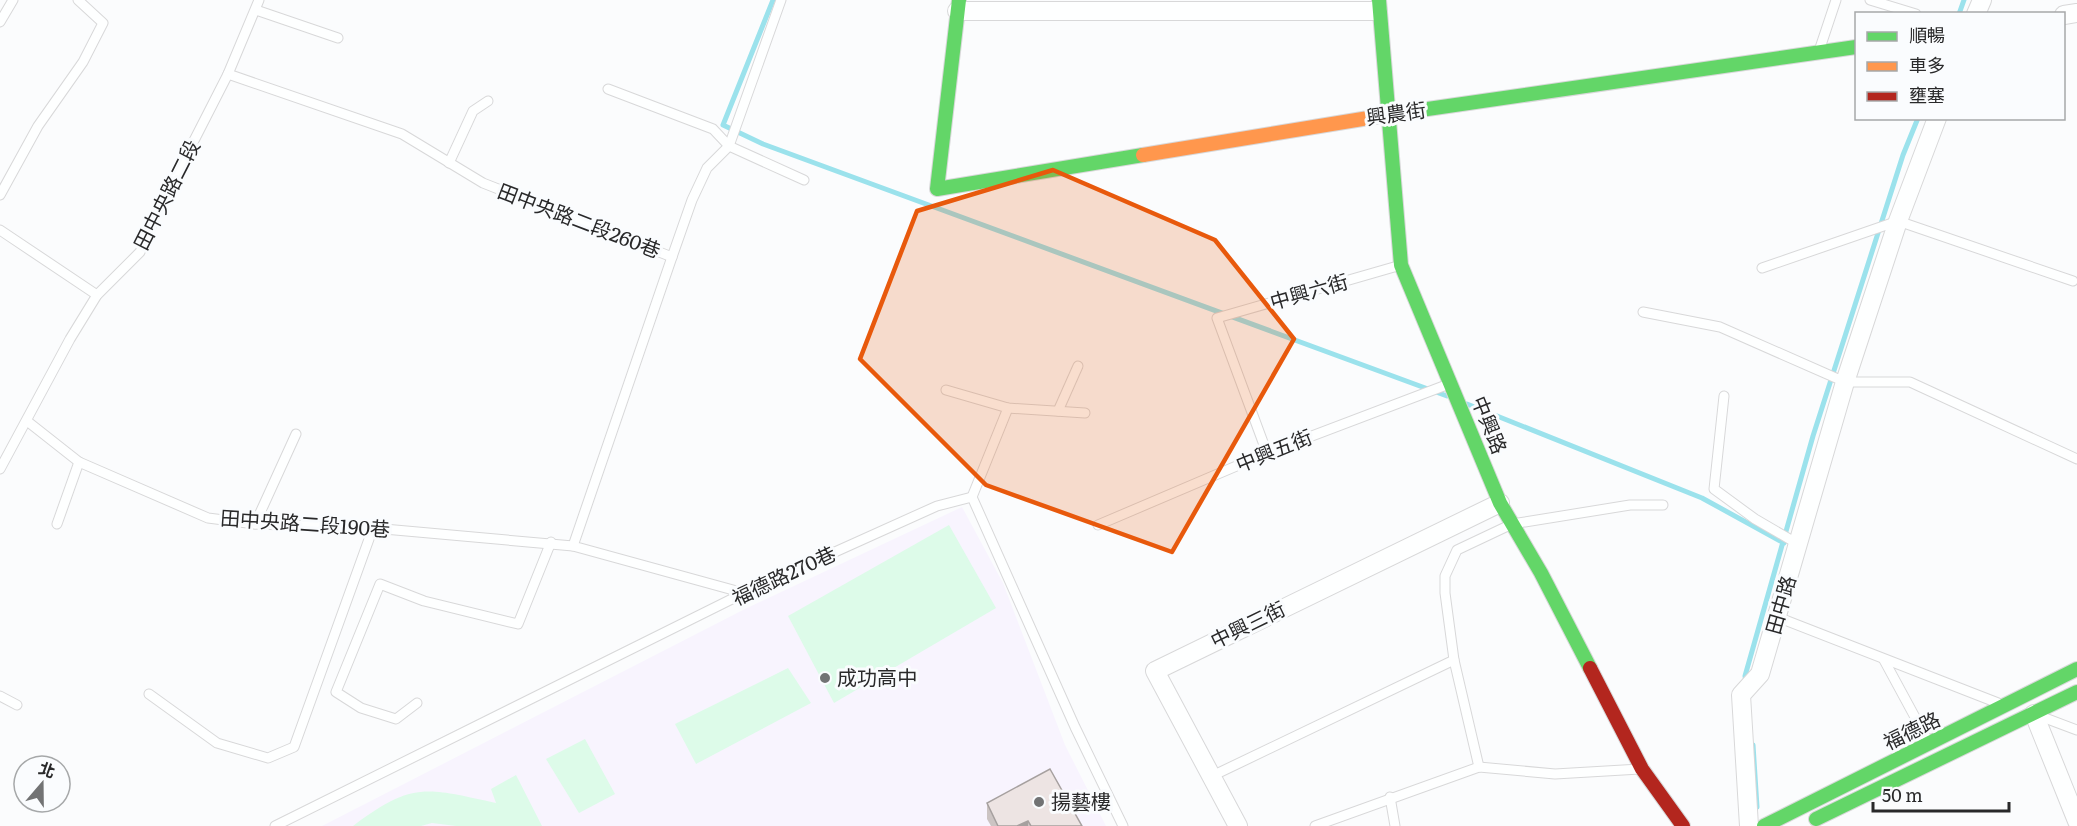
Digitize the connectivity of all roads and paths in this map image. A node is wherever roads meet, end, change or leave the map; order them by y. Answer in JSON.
{"nodes":[{"id":1,"x":13,"y":0,"type":"edge"},
{"id":2,"x":78,"y":0,"type":"edge"},
{"id":3,"x":259,"y":0,"type":"edge"},
{"id":4,"x":781,"y":0,"type":"edge"},
{"id":5,"x":1836,"y":0,"type":"edge"},
{"id":6,"x":1870,"y":0,"type":"edge"},
{"id":7,"x":1379,"y":5,"type":"edge"},
{"id":8,"x":958,"y":6,"type":"edge"},
{"id":9,"x":256,"y":10,"type":"junction"},
{"id":10,"x":1909,"y":12,"type":"edge"},
{"id":11,"x":0,"y":22,"type":"edge"},
{"id":12,"x":338,"y":38,"type":"dead end"},
{"id":13,"x":1855,"y":47,"type":"edge"},
{"id":14,"x":1818,"y":53,"type":"junction"},
{"id":15,"x":228,"y":74,"type":"junction"},
{"id":16,"x":608,"y":89,"type":"dead end"},
{"id":17,"x":488,"y":101,"type":"dead end"},
{"id":18,"x":1386,"y":115,"type":"junction"},
{"id":19,"x":1936,"y":120,"type":"edge"},
{"id":20,"x":729,"y":146,"type":"junction"},
{"id":21,"x":449,"y":163,"type":"junction"},
{"id":22,"x":804,"y":180,"type":"dead end"},
{"id":23,"x":0,"y":195,"type":"edge"},
{"id":24,"x":1898,"y":221,"type":"junction"},
{"id":25,"x":0,"y":230,"type":"edge"},
{"id":26,"x":672,"y":257,"type":"junction"},
{"id":27,"x":1401,"y":265,"type":"junction"},
{"id":28,"x":1762,"y":268,"type":"dead end"},
{"id":29,"x":2073,"y":281,"type":"dead end"},
{"id":30,"x":97,"y":295,"type":"junction"},
{"id":31,"x":1642,"y":312,"type":"dead end"},
{"id":32,"x":1078,"y":366,"type":"dead end"},
{"id":33,"x":1845,"y":382,"type":"junction"},
{"id":34,"x":1451,"y":383,"type":"junction"},
{"id":35,"x":946,"y":390,"type":"dead end"},
{"id":36,"x":1724,"y":396,"type":"dead end"},
{"id":37,"x":1008,"y":408,"type":"junction"},
{"id":38,"x":1058,"y":411,"type":"junction"},
{"id":39,"x":1085,"y":413,"type":"dead end"},
{"id":40,"x":27,"y":421,"type":"junction"},
{"id":41,"x":296,"y":434,"type":"dead end"},
{"id":42,"x":1267,"y":453,"type":"junction"},
{"id":43,"x":2077,"y":459,"type":"edge"},
{"id":44,"x":79,"y":462,"type":"junction"},
{"id":45,"x":0,"y":469,"type":"edge"},
{"id":46,"x":972,"y":497,"type":"junction"},
{"id":47,"x":1500,"y":503,"type":"junction"},
{"id":48,"x":1663,"y":505,"type":"dead end"},
{"id":49,"x":57,"y":524,"type":"dead end"},
{"id":50,"x":255,"y":524,"type":"junction"},
{"id":51,"x":1512,"y":524,"type":"junction"},
{"id":52,"x":1098,"y":525,"type":"dead end"},
{"id":53,"x":373,"y":528,"type":"junction"},
{"id":54,"x":551,"y":542,"type":"junction"},
{"id":55,"x":1798,"y":544,"type":"junction"},
{"id":56,"x":573,"y":546,"type":"junction"},
{"id":57,"x":744,"y":593,"type":"junction"},
{"id":58,"x":1777,"y":617,"type":"junction"},
{"id":59,"x":1454,"y":660,"type":"junction"},
{"id":60,"x":1884,"y":660,"type":"junction"},
{"id":61,"x":2077,"y":669,"type":"edge"},
{"id":62,"x":2077,"y":692,"type":"edge"},
{"id":63,"x":149,"y":694,"type":"dead end"},
{"id":64,"x":0,"y":696,"type":"edge"},
{"id":65,"x":417,"y":703,"type":"dead end"},
{"id":66,"x":17,"y":705,"type":"dead end"},
{"id":67,"x":2006,"y":706,"type":"junction"},
{"id":68,"x":2034,"y":714,"type":"junction"},
{"id":69,"x":2077,"y":730,"type":"edge"},
{"id":70,"x":1930,"y":744,"type":"junction"},
{"id":71,"x":1479,"y":767,"type":"junction"},
{"id":72,"x":1642,"y":768,"type":"junction"},
{"id":73,"x":1210,"y":777,"type":"junction"},
{"id":74,"x":1390,"y":797,"type":"junction"},
{"id":75,"x":2077,"y":821,"type":"edge"},
{"id":76,"x":274,"y":826,"type":"edge"},
{"id":77,"x":1123,"y":826,"type":"edge"},
{"id":78,"x":1238,"y":826,"type":"edge"},
{"id":79,"x":1315,"y":826,"type":"edge"},
{"id":80,"x":1395,"y":826,"type":"edge"},
{"id":81,"x":1683,"y":826,"type":"edge"},
{"id":82,"x":1749,"y":826,"type":"edge"},
{"id":83,"x":1764,"y":826,"type":"edge"},
{"id":84,"x":1800,"y":826,"type":"edge"}],
"edges":[{"from":1,"to":11,"type":"lane"},
{"from":2,"to":23,"type":"lane"},
{"from":3,"to":9,"type":"lane","name":"田中央路二段"},
{"from":4,"to":20,"type":"lane","name":"田中央路二段260巷"},
{"from":5,"to":14,"type":"lane"},
{"from":6,"to":10,"type":"lane"},
{"from":7,"to":8,"type":"street"},
{"from":7,"to":18,"type":"street","name":"中興路"},
{"from":8,"to":18,"type":"street","name":"興農街"},
{"from":9,"to":12,"type":"lane"},
{"from":9,"to":15,"type":"lane","name":"田中央路二段"},
{"from":13,"to":14,"type":"street","name":"興農街"},
{"from":14,"to":18,"type":"street","name":"興農街"},
{"from":15,"to":21,"type":"lane","name":"田中央路二段260巷"},
{"from":15,"to":30,"type":"lane","name":"田中央路二段"},
{"from":16,"to":20,"type":"lane"},
{"from":17,"to":21,"type":"lane"},
{"from":18,"to":27,"type":"street","name":"中興路"},
{"from":19,"to":24,"type":"street","name":"田中路"},
{"from":20,"to":22,"type":"lane"},
{"from":20,"to":26,"type":"lane","name":"田中央路二段260巷"},
{"from":21,"to":26,"type":"lane","name":"田中央路二段260巷"},
{"from":24,"to":28,"type":"lane"},
{"from":24,"to":29,"type":"lane"},
{"from":24,"to":33,"type":"street","name":"田中路"},
{"from":25,"to":30,"type":"lane"},
{"from":26,"to":56,"type":"lane"},
{"from":27,"to":34,"type":"street","name":"中興路"},
{"from":27,"to":42,"type":"lane","name":"中興六街"},
{"from":30,"to":40,"type":"lane","name":"田中央路二段"},
{"from":31,"to":33,"type":"lane"},
{"from":32,"to":38,"type":"lane"},
{"from":33,"to":43,"type":"lane"},
{"from":33,"to":55,"type":"street","name":"田中路"},
{"from":34,"to":42,"type":"lane","name":"中興五街"},
{"from":34,"to":47,"type":"street","name":"中興路"},
{"from":35,"to":37,"type":"lane"},
{"from":36,"to":55,"type":"lane"},
{"from":37,"to":38,"type":"lane"},
{"from":37,"to":46,"type":"lane"},
{"from":38,"to":39,"type":"lane"},
{"from":40,"to":44,"type":"lane","name":"田中央路二段190巷"},
{"from":40,"to":45,"type":"lane","name":"田中央路二段"},
{"from":41,"to":50,"type":"lane"},
{"from":42,"to":52,"type":"lane","name":"中興五街"},
{"from":44,"to":49,"type":"lane"},
{"from":44,"to":50,"type":"lane","name":"田中央路二段190巷"},
{"from":46,"to":57,"type":"lane","name":"福德路270巷"},
{"from":46,"to":77,"type":"lane"},
{"from":47,"to":51,"type":"street","name":"中興路"},
{"from":47,"to":73,"type":"street","name":"中興三街"},
{"from":48,"to":51,"type":"lane"},
{"from":50,"to":53,"type":"lane","name":"田中央路二段190巷"},
{"from":51,"to":59,"type":"lane"},
{"from":51,"to":72,"type":"street","name":"中興路"},
{"from":53,"to":54,"type":"lane","name":"田中央路二段190巷"},
{"from":53,"to":63,"type":"lane"},
{"from":54,"to":56,"type":"lane","name":"田中央路二段190巷"},
{"from":54,"to":65,"type":"lane"},
{"from":55,"to":58,"type":"street","name":"田中路"},
{"from":56,"to":57,"type":"lane","name":"田中央路二段190巷"},
{"from":57,"to":76,"type":"lane","name":"福德路270巷"},
{"from":58,"to":60,"type":"lane"},
{"from":58,"to":82,"type":"street","name":"田中路"},
{"from":59,"to":71,"type":"lane"},
{"from":59,"to":73,"type":"lane"},
{"from":60,"to":67,"type":"lane"},
{"from":60,"to":70,"type":"lane"},
{"from":61,"to":67,"type":"street","name":"福德路"},
{"from":62,"to":68,"type":"street","name":"福德路"},
{"from":64,"to":66,"type":"lane"},
{"from":67,"to":68,"type":"lane"},
{"from":67,"to":70,"type":"street","name":"福德路"},
{"from":68,"to":69,"type":"lane"},
{"from":68,"to":75,"type":"street"},
{"from":68,"to":84,"type":"street","name":"福德路"},
{"from":70,"to":83,"type":"street","name":"福德路"},
{"from":71,"to":72,"type":"lane"},
{"from":71,"to":74,"type":"lane"},
{"from":72,"to":81,"type":"street","name":"中興路"},
{"from":73,"to":78,"type":"street","name":"中興三街"},
{"from":74,"to":79,"type":"lane"},
{"from":74,"to":80,"type":"lane"}]}
